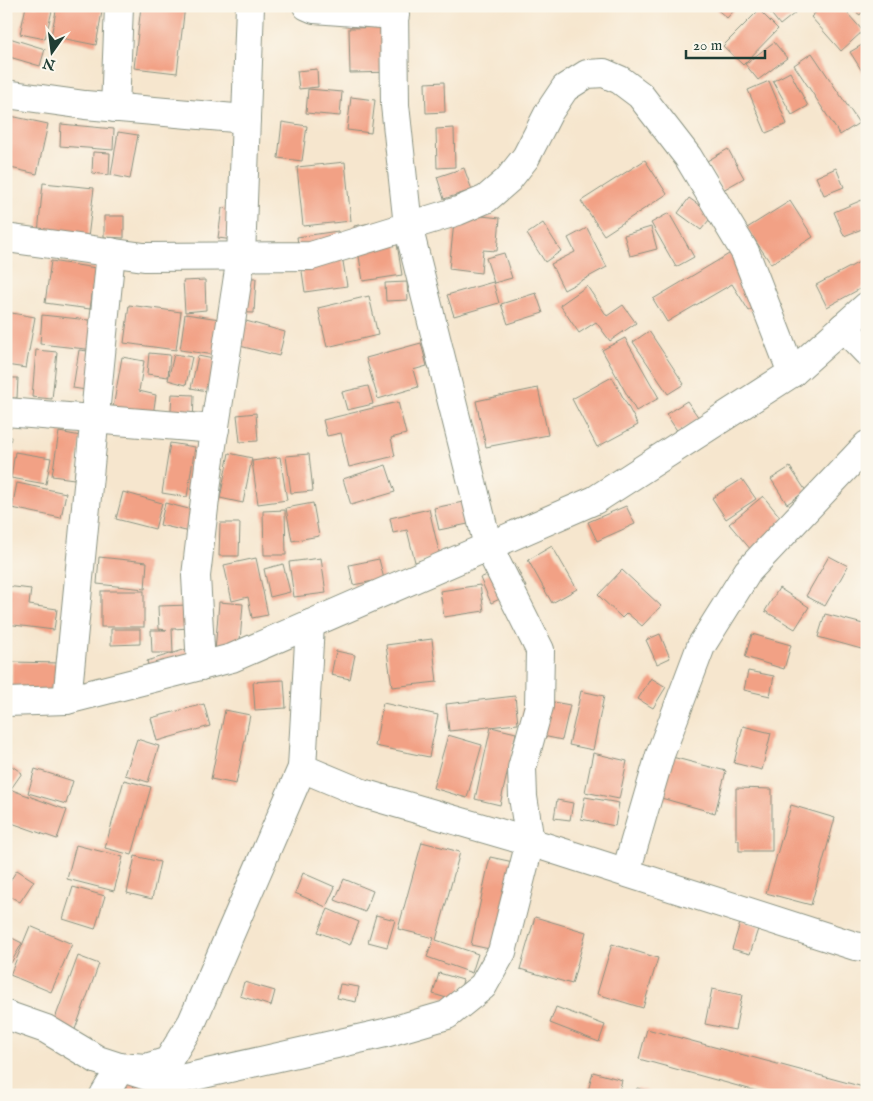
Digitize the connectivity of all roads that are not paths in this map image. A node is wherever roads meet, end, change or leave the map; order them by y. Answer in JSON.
{"nodes":[{"id":1,"x":119,"y":6,"type":"edge"},
{"id":2,"x":250,"y":6,"type":"edge"},
{"id":3,"x":307,"y":6,"type":"edge"},
{"id":4,"x":394,"y":10,"type":"edge"},
{"id":5,"x":6,"y":94,"type":"edge"},
{"id":6,"x":115,"y":108,"type":"junction"},
{"id":7,"x":246,"y":119,"type":"junction"},
{"id":8,"x":408,"y":226,"type":"junction"},
{"id":9,"x":6,"y":238,"type":"edge"},
{"id":10,"x":111,"y":252,"type":"junction"},
{"id":11,"x":241,"y":256,"type":"junction"},
{"id":12,"x":867,"y":306,"type":"edge"},
{"id":13,"x":843,"y":327,"type":"junction"},
{"id":14,"x":867,"y":352,"type":"edge"},
{"id":15,"x":792,"y":373,"type":"junction"},
{"id":16,"x":6,"y":412,"type":"edge"},
{"id":17,"x":94,"y":420,"type":"junction"},
{"id":18,"x":215,"y":429,"type":"junction"},
{"id":19,"x":867,"y":445,"type":"edge"},
{"id":20,"x":488,"y":546,"type":"junction"},
{"id":21,"x":310,"y":624,"type":"junction"},
{"id":22,"x":201,"y":666,"type":"junction"},
{"id":23,"x":67,"y":700,"type":"junction"},
{"id":24,"x":6,"y":702,"type":"edge"},
{"id":25,"x":302,"y":768,"type":"junction"},
{"id":26,"x":530,"y":842,"type":"junction"},
{"id":27,"x":626,"y":872,"type":"junction"},
{"id":28,"x":867,"y":948,"type":"edge"},
{"id":29,"x":6,"y":1015,"type":"edge"},
{"id":30,"x":121,"y":1067,"type":"junction"},
{"id":31,"x":104,"y":1095,"type":"edge"},
{"id":32,"x":142,"y":1095,"type":"edge"}],
"edges":[{"from":1,"to":6,"type":"street"},
{"from":2,"to":7,"type":"street"},
{"from":3,"to":4,"type":"street"},
{"from":4,"to":8,"type":"street"},
{"from":5,"to":6,"type":"street"},
{"from":6,"to":7,"type":"street"},
{"from":7,"to":11,"type":"street"},
{"from":8,"to":11,"type":"street"},
{"from":8,"to":15,"type":"street"},
{"from":8,"to":20,"type":"street"},
{"from":9,"to":10,"type":"street"},
{"from":10,"to":11,"type":"street"},
{"from":10,"to":17,"type":"street"},
{"from":11,"to":18,"type":"street"},
{"from":12,"to":13,"type":"street"},
{"from":13,"to":14,"type":"street"},
{"from":13,"to":15,"type":"street"},
{"from":15,"to":20,"type":"street"},
{"from":16,"to":17,"type":"street"},
{"from":17,"to":18,"type":"street"},
{"from":17,"to":23,"type":"street"},
{"from":18,"to":22,"type":"street"},
{"from":19,"to":27,"type":"street"},
{"from":20,"to":21,"type":"street"},
{"from":20,"to":26,"type":"street"},
{"from":21,"to":22,"type":"street"},
{"from":21,"to":25,"type":"street"},
{"from":22,"to":23,"type":"street"},
{"from":23,"to":24,"type":"street"},
{"from":25,"to":26,"type":"street"},
{"from":25,"to":30,"type":"street"},
{"from":26,"to":27,"type":"street"},
{"from":26,"to":30,"type":"street"},
{"from":27,"to":28,"type":"street"},
{"from":29,"to":30,"type":"street"},
{"from":30,"to":31,"type":"street"},
{"from":30,"to":32,"type":"street"}]}
